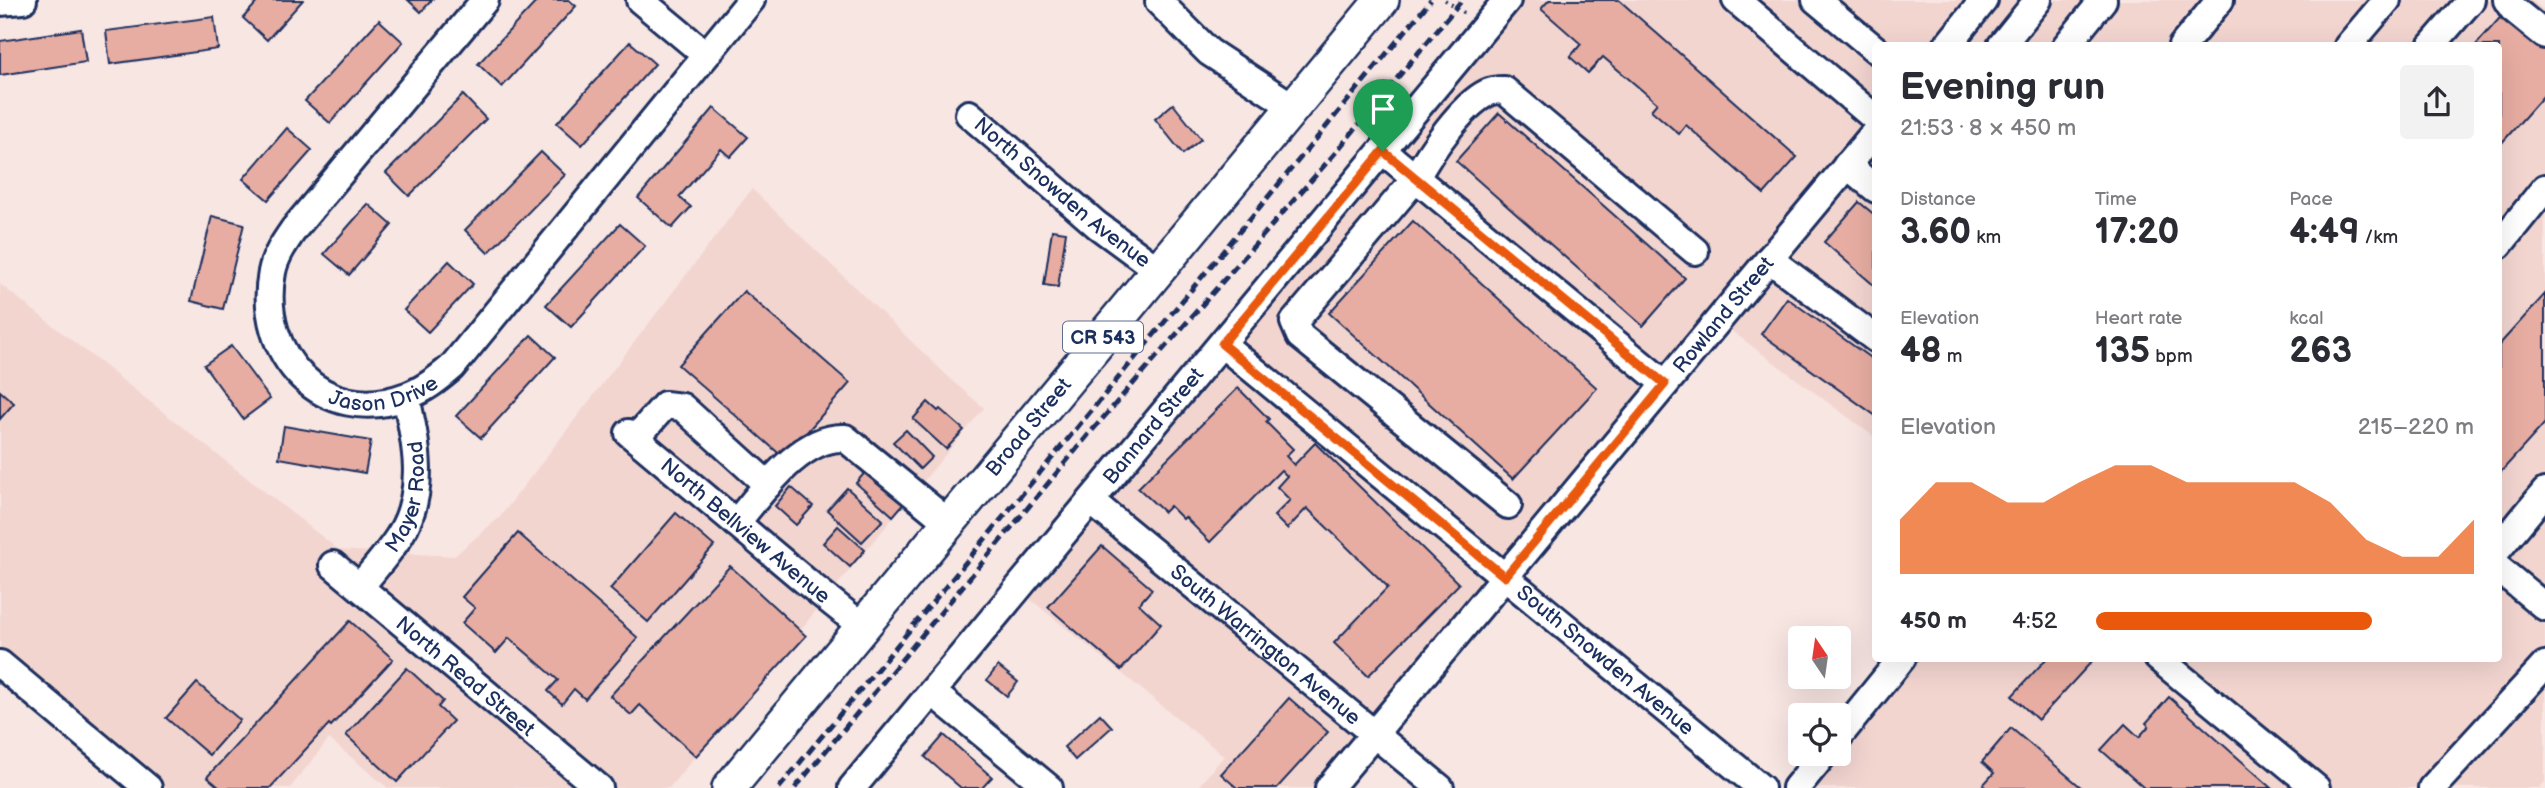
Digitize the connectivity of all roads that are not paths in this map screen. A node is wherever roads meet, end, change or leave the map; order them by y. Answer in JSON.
{"nodes":[{"id":1,"x":23,"y":0,"type":"edge"},
{"id":2,"x":485,"y":0,"type":"edge"},
{"id":3,"x":640,"y":0,"type":"edge"},
{"id":4,"x":751,"y":0,"type":"edge"},
{"id":5,"x":1382,"y":0,"type":"edge"},
{"id":6,"x":1507,"y":0,"type":"edge"},
{"id":7,"x":1736,"y":0,"type":"edge"},
{"id":8,"x":1816,"y":0,"type":"edge"},
{"id":9,"x":1984,"y":0,"type":"edge"},
{"id":10,"x":2038,"y":0,"type":"edge"},
{"id":11,"x":2103,"y":0,"type":"edge"},
{"id":12,"x":2220,"y":0,"type":"edge"},
{"id":13,"x":2387,"y":0,"type":"edge"},
{"id":14,"x":2471,"y":0,"type":"edge"},
{"id":15,"x":2507,"y":0,"type":"edge"},
{"id":16,"x":0,"y":2,"type":"edge"},
{"id":17,"x":1159,"y":2,"type":"dead end"},
{"id":18,"x":2545,"y":34,"type":"edge"},
{"id":19,"x":1950,"y":42,"type":"edge"},
{"id":20,"x":2004,"y":42,"type":"edge"},
{"id":21,"x":2069,"y":42,"type":"edge"},
{"id":22,"x":2185,"y":42,"type":"edge"},
{"id":23,"x":2351,"y":42,"type":"edge"},
{"id":24,"x":2434,"y":42,"type":"edge"},
{"id":25,"x":1872,"y":47,"type":"edge"},
{"id":26,"x":706,"y":55,"type":"junction"},
{"id":27,"x":1293,"y":107,"type":"junction"},
{"id":28,"x":969,"y":114,"type":"dead end"},
{"id":29,"x":1872,"y":116,"type":"edge"},
{"id":30,"x":1872,"y":136,"type":"edge"},
{"id":31,"x":1383,"y":151,"type":"junction"},
{"id":32,"x":1847,"y":165,"type":"junction"},
{"id":33,"x":1416,"y":178,"type":"junction"},
{"id":34,"x":1872,"y":186,"type":"edge"},
{"id":35,"x":2545,"y":188,"type":"edge"},
{"id":36,"x":2502,"y":241,"type":"edge"},
{"id":37,"x":1695,"y":251,"type":"dead end"},
{"id":38,"x":1769,"y":259,"type":"junction"},
{"id":39,"x":1158,"y":270,"type":"junction"},
{"id":40,"x":1872,"y":336,"type":"edge"},
{"id":41,"x":1222,"y":344,"type":"junction"},
{"id":42,"x":1665,"y":384,"type":"junction"},
{"id":43,"x":406,"y":397,"type":"junction"},
{"id":44,"x":768,"y":485,"type":"junction"},
{"id":45,"x":2545,"y":492,"type":"edge"},
{"id":46,"x":1091,"y":501,"type":"junction"},
{"id":47,"x":1508,"y":505,"type":"dead end"},
{"id":48,"x":736,"y":523,"type":"junction"},
{"id":49,"x":948,"y":523,"type":"junction"},
{"id":50,"x":2502,"y":544,"type":"edge"},
{"id":51,"x":333,"y":565,"type":"dead end"},
{"id":52,"x":2502,"y":571,"type":"edge"},
{"id":53,"x":1505,"y":577,"type":"junction"},
{"id":54,"x":360,"y":587,"type":"junction"},
{"id":55,"x":2545,"y":607,"type":"edge"},
{"id":56,"x":863,"y":626,"type":"junction"},
{"id":57,"x":1899,"y":662,"type":"edge"},
{"id":58,"x":2163,"y":662,"type":"edge"},
{"id":59,"x":0,"y":664,"type":"edge"},
{"id":60,"x":2545,"y":665,"type":"edge"},
{"id":61,"x":932,"y":692,"type":"junction"},
{"id":62,"x":1851,"y":721,"type":"edge"},
{"id":63,"x":1374,"y":734,"type":"junction"},
{"id":64,"x":1814,"y":766,"type":"edge"},
{"id":65,"x":148,"y":788,"type":"edge"},
{"id":66,"x":599,"y":788,"type":"edge"},
{"id":67,"x":729,"y":788,"type":"edge"},
{"id":68,"x":852,"y":788,"type":"edge"},
{"id":69,"x":1049,"y":788,"type":"edge"},
{"id":70,"x":1329,"y":788,"type":"edge"},
{"id":71,"x":1440,"y":788,"type":"edge"},
{"id":72,"x":1762,"y":788,"type":"edge"},
{"id":73,"x":1796,"y":788,"type":"edge"},
{"id":74,"x":2316,"y":788,"type":"edge"},
{"id":75,"x":2432,"y":788,"type":"edge"}],
"edges":[{"from":1,"to":16,"type":"street"},
{"from":2,"to":43,"type":"street","name":"Jason Drive"},
{"from":3,"to":26,"type":"street"},
{"from":4,"to":26,"type":"street","name":"Jason Drive"},
{"from":5,"to":27,"type":"main road","name":"Broad Street","number":"CR 543"},
{"from":6,"to":31,"type":"street","name":"Bannard Street"},
{"from":7,"to":29,"type":"street"},
{"from":8,"to":25,"type":"street"},
{"from":9,"to":19,"type":"street"},
{"from":10,"to":20,"type":"street"},
{"from":11,"to":21,"type":"street"},
{"from":12,"to":22,"type":"street"},
{"from":13,"to":23,"type":"street"},
{"from":14,"to":24,"type":"street"},
{"from":15,"to":18,"type":"street"},
{"from":17,"to":27,"type":"street"},
{"from":26,"to":43,"type":"street","name":"Jason Drive"},
{"from":27,"to":39,"type":"main road","name":"Broad Street","number":"CR 543"},
{"from":28,"to":39,"type":"street","name":"North Snowden Avenue"},
{"from":30,"to":32,"type":"street","name":"Rowland Street"},
{"from":31,"to":33,"type":"street"},
{"from":31,"to":41,"type":"street","name":"Bannard Street"},
{"from":32,"to":34,"type":"street"},
{"from":32,"to":38,"type":"street","name":"Rowland Street"},
{"from":33,"to":37,"type":"street"},
{"from":33,"to":42,"type":"street"},
{"from":33,"to":47,"type":"street"},
{"from":35,"to":36,"type":"street"},
{"from":38,"to":40,"type":"street"},
{"from":38,"to":42,"type":"street","name":"Rowland Street"},
{"from":39,"to":49,"type":"main road","name":"Broad Street","number":"CR 543"},
{"from":41,"to":46,"type":"street","name":"Bannard Street"},
{"from":41,"to":53,"type":"street","name":"South Snowden Avenue"},
{"from":42,"to":53,"type":"street","name":"Rowland Street"},
{"from":43,"to":54,"type":"street","name":"Mayer Road"},
{"from":44,"to":48,"type":"street"},
{"from":44,"to":48,"type":"street","name":"North Bellview Avenue"},
{"from":44,"to":49,"type":"street"},
{"from":45,"to":50,"type":"street"},
{"from":46,"to":61,"type":"street","name":"Bannard Street"},
{"from":46,"to":63,"type":"street","name":"South Warrington Avenue"},
{"from":48,"to":56,"type":"street","name":"North Bellview Avenue"},
{"from":49,"to":56,"type":"main road","name":"Broad Street","number":"CR 543"},
{"from":51,"to":54,"type":"street","name":"North Read Street"},
{"from":52,"to":55,"type":"street"},
{"from":53,"to":63,"type":"street","name":"Rowland Street"},
{"from":53,"to":72,"type":"street","name":"South Snowden Avenue"},
{"from":54,"to":66,"type":"street","name":"North Read Street"},
{"from":56,"to":67,"type":"main road","name":"Broad Street","number":"CR 543"},
{"from":57,"to":62,"type":"street"},
{"from":58,"to":74,"type":"street"},
{"from":59,"to":65,"type":"street"},
{"from":60,"to":75,"type":"street"},
{"from":61,"to":68,"type":"street","name":"Bannard Street"},
{"from":61,"to":69,"type":"street"},
{"from":63,"to":70,"type":"street","name":"Rowland Street"},
{"from":63,"to":71,"type":"street","name":"South Warrington Avenue"},
{"from":64,"to":73,"type":"street"}]}
